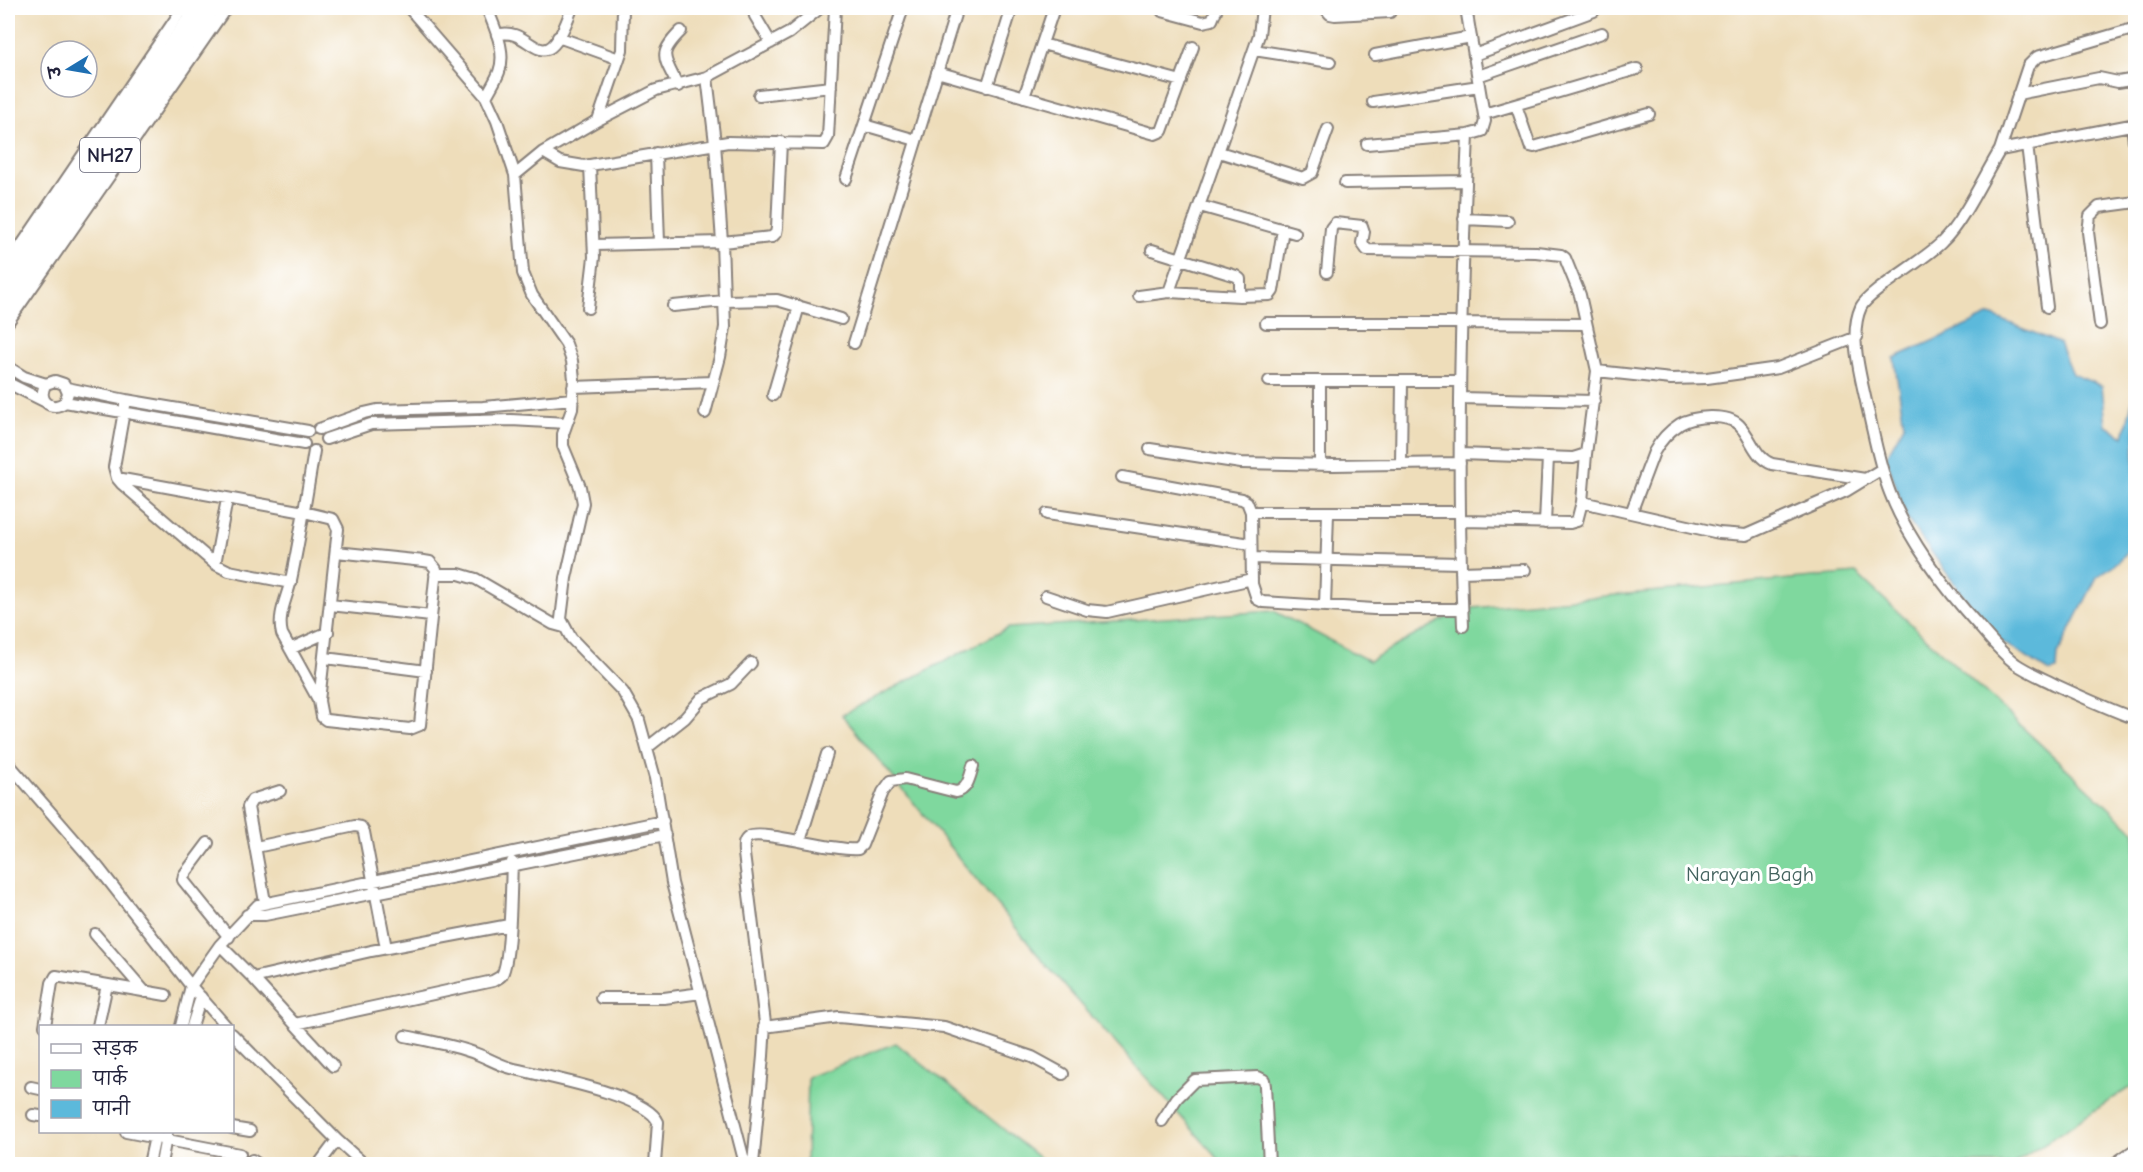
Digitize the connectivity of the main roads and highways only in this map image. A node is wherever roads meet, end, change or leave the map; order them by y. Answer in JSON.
{"nodes":[{"id":1,"x":198,"y":8,"type":"edge"},
{"id":2,"x":212,"y":8,"type":"edge"},
{"id":3,"x":8,"y":279,"type":"edge"},
{"id":4,"x":8,"y":303,"type":"edge"}],
"edges":[{"from":1,"to":3,"type":"highway","number":"NH27"},
{"from":2,"to":4,"type":"highway","number":"NH27"}]}
